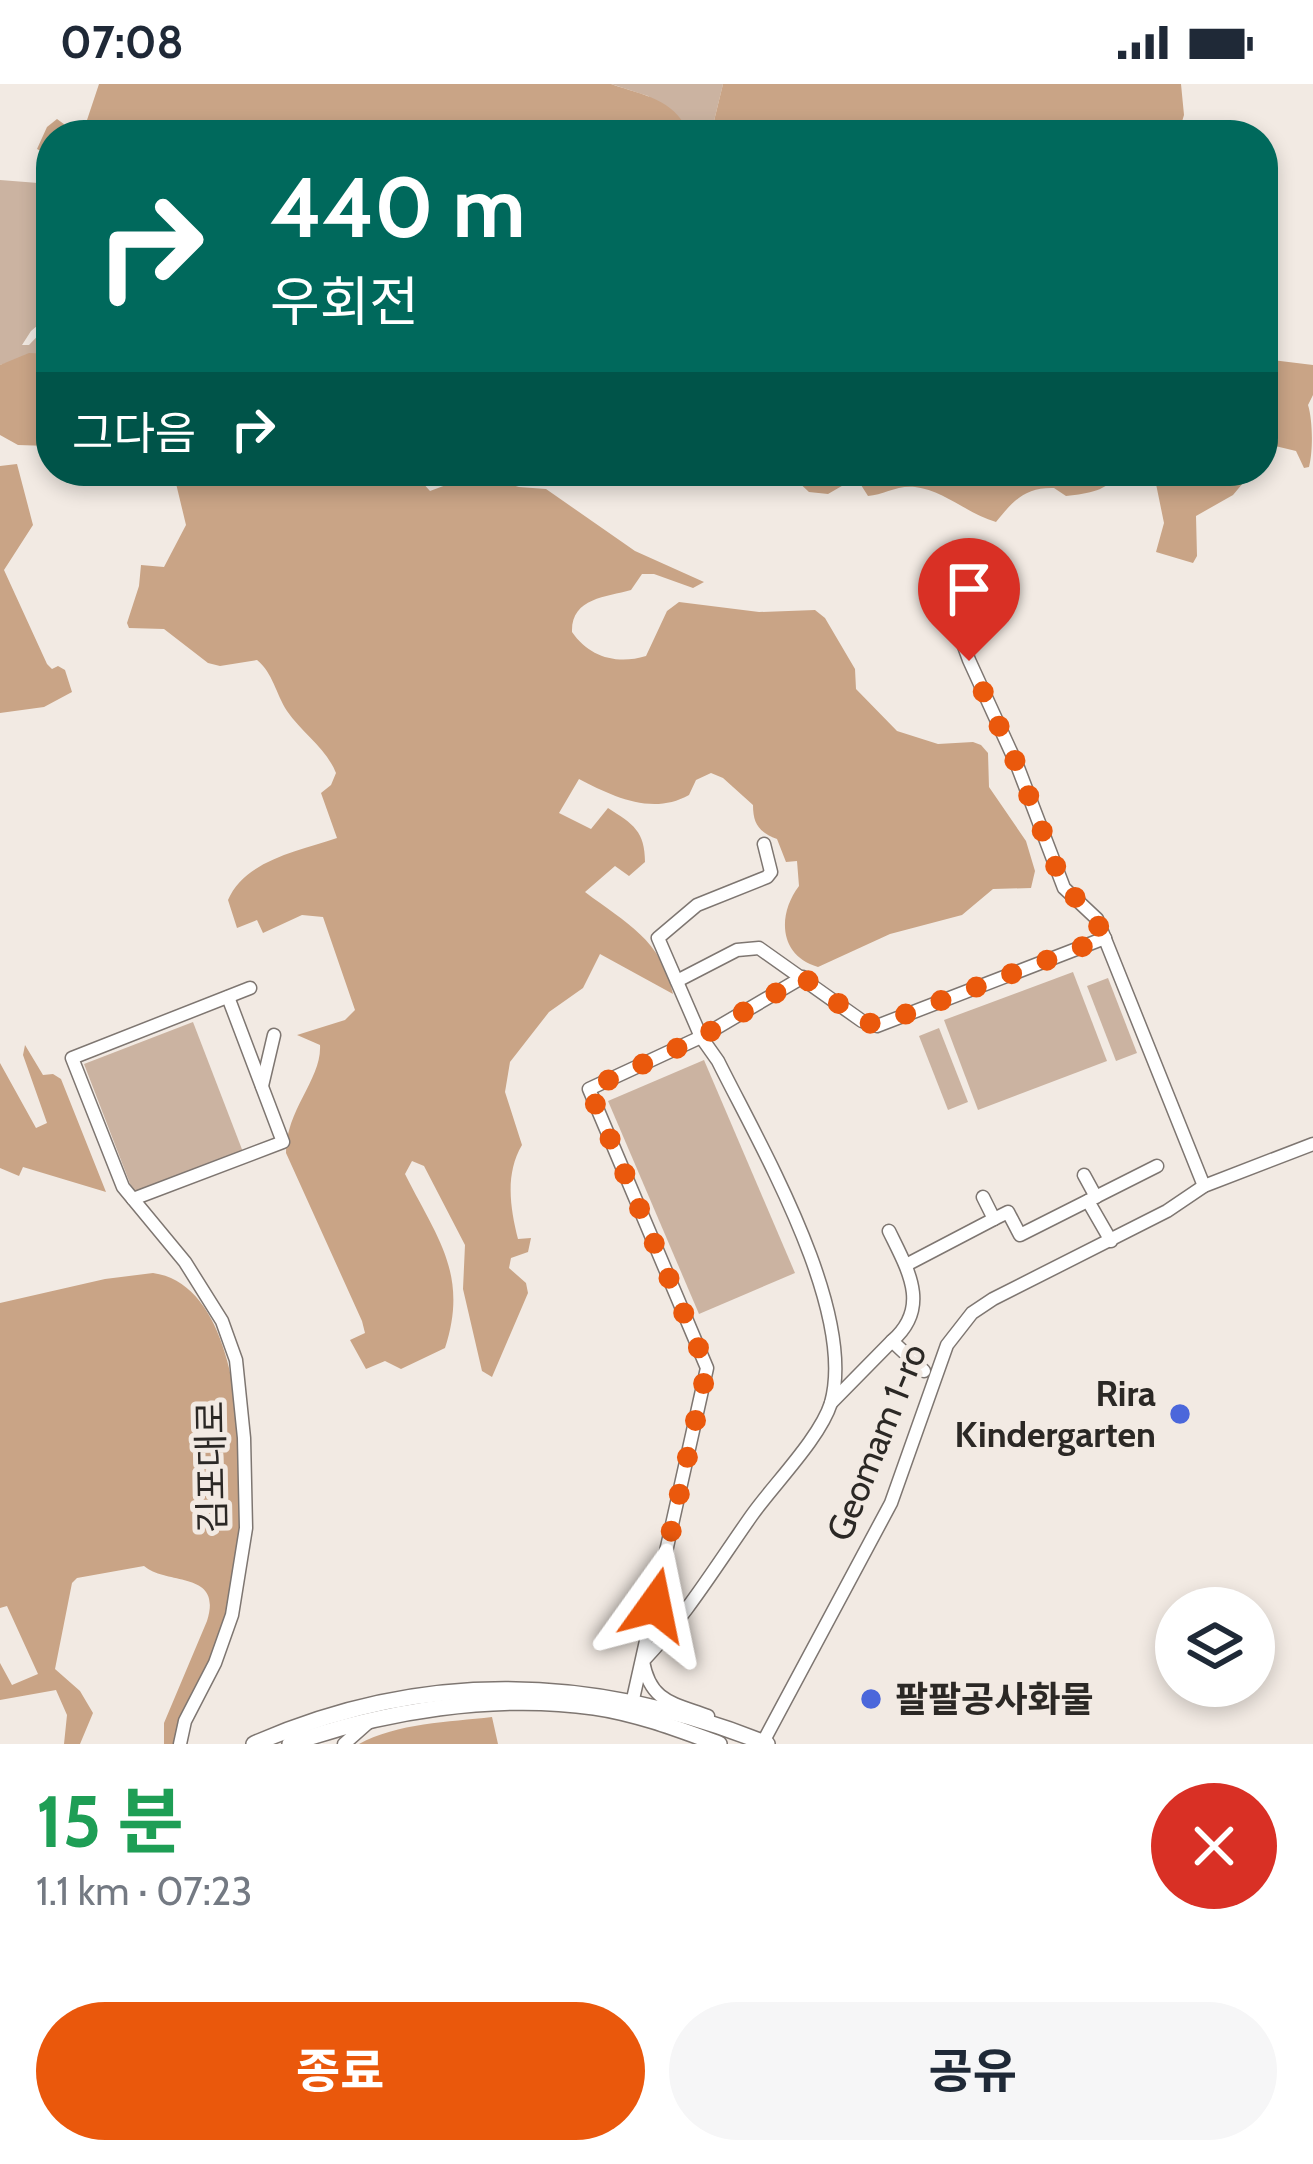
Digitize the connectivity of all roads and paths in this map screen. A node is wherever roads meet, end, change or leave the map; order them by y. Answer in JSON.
{"nodes":[{"id":1,"x":952,"y":576,"type":"dead end"},
{"id":2,"x":764,"y":844,"type":"dead end"},
{"id":3,"x":1105,"y":938,"type":"junction"},
{"id":4,"x":803,"y":977,"type":"junction"},
{"id":5,"x":677,"y":981,"type":"junction"},
{"id":6,"x":250,"y":988,"type":"dead end"},
{"id":7,"x":228,"y":997,"type":"junction"},
{"id":8,"x":274,"y":1035,"type":"dead end"},
{"id":9,"x":701,"y":1037,"type":"junction"},
{"id":10,"x":262,"y":1086,"type":"junction"},
{"id":11,"x":1313,"y":1144,"type":"edge"},
{"id":12,"x":1157,"y":1166,"type":"dead end"},
{"id":13,"x":1084,"y":1175,"type":"dead end"},
{"id":14,"x":1204,"y":1186,"type":"junction"},
{"id":15,"x":983,"y":1197,"type":"dead end"},
{"id":16,"x":133,"y":1199,"type":"junction"},
{"id":17,"x":1092,"y":1199,"type":"junction"},
{"id":18,"x":994,"y":1219,"type":"junction"},
{"id":19,"x":889,"y":1231,"type":"dead end"},
{"id":20,"x":1111,"y":1241,"type":"junction"},
{"id":21,"x":906,"y":1264,"type":"junction"},
{"id":22,"x":892,"y":1341,"type":"junction"},
{"id":23,"x":924,"y":1372,"type":"dead end"},
{"id":24,"x":831,"y":1403,"type":"junction"},
{"id":25,"x":643,"y":1661,"type":"junction"},
{"id":26,"x":631,"y":1707,"type":"junction"},
{"id":27,"x":371,"y":1720,"type":"junction"},
{"id":28,"x":730,"y":1728,"type":"junction"},
{"id":29,"x":322,"y":1739,"type":"edge"},
{"id":30,"x":764,"y":1743,"type":"edge"},
{"id":31,"x":179,"y":1744,"type":"edge"},
{"id":32,"x":254,"y":1744,"type":"edge"},
{"id":33,"x":290,"y":1744,"type":"edge"},
{"id":34,"x":344,"y":1744,"type":"edge"},
{"id":35,"x":719,"y":1744,"type":"edge"}],
"edges":[{"from":1,"to":3,"type":"street"},
{"from":2,"to":5,"type":"street"},
{"from":3,"to":4,"type":"street"},
{"from":3,"to":14,"type":"street"},
{"from":4,"to":5,"type":"street"},
{"from":4,"to":9,"type":"street"},
{"from":5,"to":9,"type":"street"},
{"from":6,"to":7,"type":"street"},
{"from":7,"to":10,"type":"street"},
{"from":7,"to":16,"type":"street","name":"김포대로"},
{"from":8,"to":10,"type":"street"},
{"from":9,"to":24,"type":"street"},
{"from":9,"to":25,"type":"street"},
{"from":10,"to":16,"type":"street"},
{"from":11,"to":14,"type":"street","name":"Geomam 1-ro"},
{"from":12,"to":17,"type":"street"},
{"from":13,"to":17,"type":"street"},
{"from":14,"to":20,"type":"street","name":"Geomam 1-ro"},
{"from":15,"to":18,"type":"street"},
{"from":16,"to":31,"type":"street","name":"김포대로"},
{"from":17,"to":18,"type":"street"},
{"from":17,"to":20,"type":"street"},
{"from":18,"to":21,"type":"street"},
{"from":19,"to":21,"type":"street"},
{"from":20,"to":30,"type":"street","name":"Geomam 1-ro"},
{"from":21,"to":22,"type":"street"},
{"from":22,"to":23,"type":"street"},
{"from":22,"to":24,"type":"street"},
{"from":24,"to":25,"type":"street"},
{"from":25,"to":26,"type":"street"},
{"from":25,"to":28,"type":"street"},
{"from":26,"to":27,"type":"main road"},
{"from":26,"to":28,"type":"main road"},
{"from":26,"to":32,"type":"main road"},
{"from":26,"to":35,"type":"main road"},
{"from":27,"to":29,"type":"main road"},
{"from":27,"to":34,"type":"street"},
{"from":28,"to":30,"type":"main road"},
{"from":29,"to":33,"type":"main road"}]}
